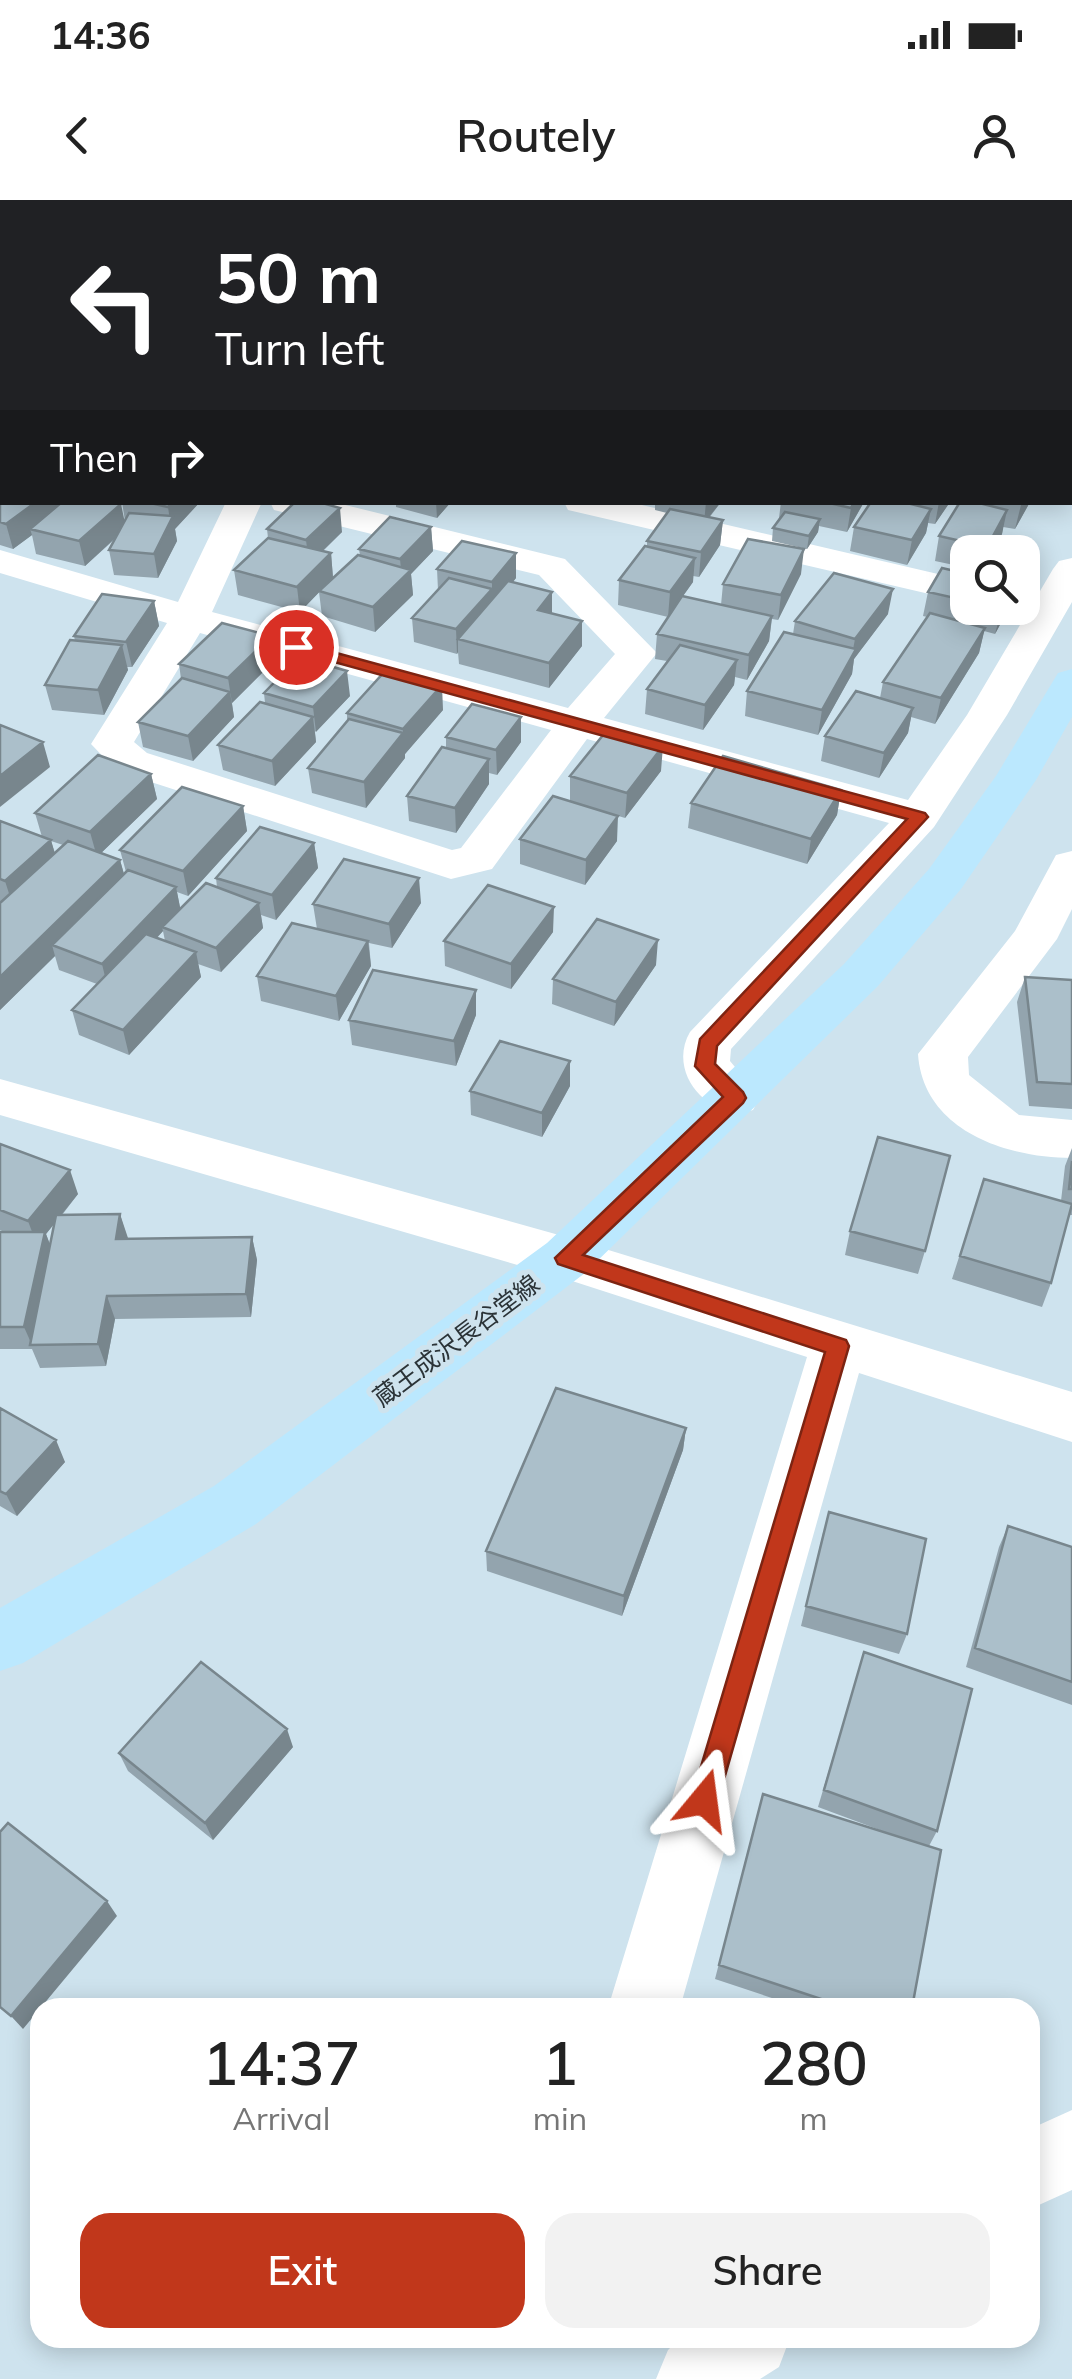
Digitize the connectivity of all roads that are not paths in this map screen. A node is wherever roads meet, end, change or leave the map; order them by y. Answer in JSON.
{"nodes":[{"id":1,"x":243,"y":505,"type":"edge"},
{"id":2,"x":300,"y":505,"type":"edge"},
{"id":3,"x":594,"y":505,"type":"edge"},
{"id":4,"x":0,"y":561,"type":"edge"},
{"id":5,"x":1072,"y":568,"type":"edge"},
{"id":6,"x":950,"y":588,"type":"edge"},
{"id":7,"x":1047,"y":611,"type":"edge"},
{"id":8,"x":190,"y":618,"type":"junction"},
{"id":9,"x":1072,"y":681,"type":"edge"},
{"id":10,"x":576,"y":724,"type":"junction"},
{"id":11,"x":919,"y":817,"type":"junction"},
{"id":12,"x":1072,"y":865,"type":"edge"},
{"id":13,"x":0,"y":1096,"type":"edge"},
{"id":14,"x":736,"y":1098,"type":"junction"},
{"id":15,"x":1072,"y":1139,"type":"edge"},
{"id":16,"x":566,"y":1258,"type":"junction"},
{"id":17,"x":838,"y":1346,"type":"junction"},
{"id":18,"x":1072,"y":1417,"type":"edge"},
{"id":19,"x":0,"y":1642,"type":"edge"},
{"id":20,"x":647,"y":1998,"type":"edge"},
{"id":21,"x":1072,"y":2148,"type":"edge"},
{"id":22,"x":1040,"y":2166,"type":"edge"}],
"edges":[{"from":1,"to":8,"type":"street"},
{"from":2,"to":10,"type":"street"},
{"from":3,"to":6,"type":"street"},
{"from":4,"to":8,"type":"street"},
{"from":5,"to":7,"type":"street"},
{"from":7,"to":11,"type":"street"},
{"from":8,"to":10,"type":"street"},
{"from":8,"to":10,"type":"street"},
{"from":9,"to":14,"type":"main road","name":"蔵王成沢長谷堂線"},
{"from":10,"to":11,"type":"street"},
{"from":11,"to":14,"type":"street"},
{"from":12,"to":15,"type":"street"},
{"from":13,"to":16,"type":"street"},
{"from":14,"to":16,"type":"main road","name":"蔵王成沢長谷堂線"},
{"from":16,"to":17,"type":"street"},
{"from":16,"to":19,"type":"main road","name":"蔵王成沢長谷堂線"},
{"from":17,"to":18,"type":"street"},
{"from":17,"to":20,"type":"street"},
{"from":21,"to":22,"type":"street"}]}
